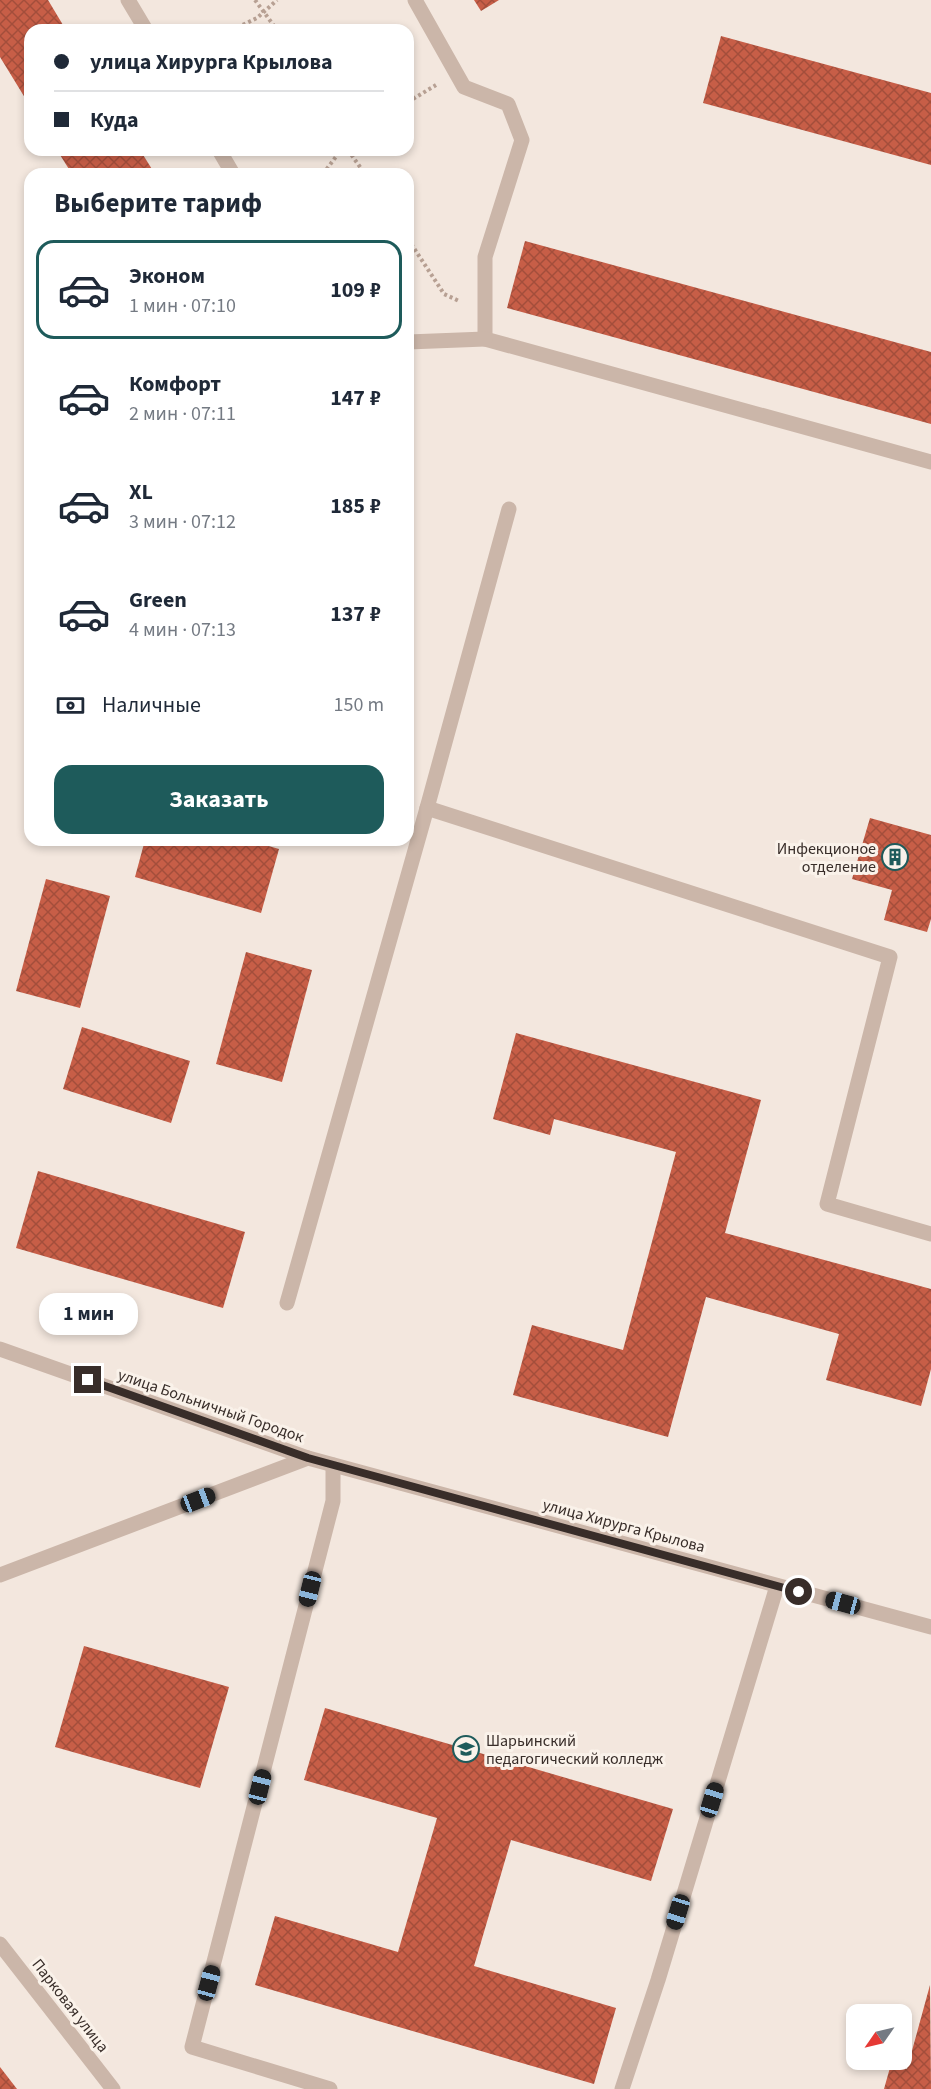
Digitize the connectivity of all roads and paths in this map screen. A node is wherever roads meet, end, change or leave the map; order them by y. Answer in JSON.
{"nodes":[{"id":1,"x":128,"y":0,"type":"edge"},
{"id":2,"x":255,"y":0,"type":"edge"},
{"id":3,"x":277,"y":0,"type":"edge"},
{"id":4,"x":415,"y":0,"type":"edge"},
{"id":5,"x":264,"y":14,"type":"junction"},
{"id":6,"x":142,"y":24,"type":"edge"},
{"id":7,"x":244,"y":24,"type":"edge"},
{"id":8,"x":272,"y":24,"type":"edge"},
{"id":9,"x":414,"y":248,"type":"edge"},
{"id":10,"x":484,"y":313,"type":"junction"},
{"id":11,"x":485,"y":339,"type":"junction"},
{"id":12,"x":414,"y":342,"type":"edge"},
{"id":13,"x":931,"y":462,"type":"edge"},
{"id":14,"x":508,"y":509,"type":"dead end"},
{"id":15,"x":428,"y":808,"type":"junction"},
{"id":16,"x":931,"y":1234,"type":"edge"},
{"id":17,"x":287,"y":1303,"type":"dead end"},
{"id":18,"x":0,"y":1349,"type":"edge"},
{"id":19,"x":308,"y":1458,"type":"junction"},
{"id":20,"x":333,"y":1465,"type":"junction"},
{"id":21,"x":0,"y":1575,"type":"edge"},
{"id":22,"x":777,"y":1586,"type":"junction"},
{"id":23,"x":931,"y":1627,"type":"edge"},
{"id":24,"x":0,"y":1944,"type":"edge"},
{"id":25,"x":113,"y":2089,"type":"edge"},
{"id":26,"x":330,"y":2089,"type":"edge"},
{"id":27,"x":622,"y":2089,"type":"edge"}],
"edges":[{"from":1,"to":6,"type":"street"},
{"from":2,"to":5,"type":"path"},
{"from":3,"to":5,"type":"path"},
{"from":4,"to":10,"type":"street"},
{"from":5,"to":7,"type":"path"},
{"from":5,"to":8,"type":"path"},
{"from":9,"to":10,"type":"path"},
{"from":10,"to":11,"type":"street"},
{"from":11,"to":12,"type":"street"},
{"from":11,"to":13,"type":"street"},
{"from":14,"to":15,"type":"street"},
{"from":15,"to":16,"type":"street"},
{"from":15,"to":17,"type":"street"},
{"from":18,"to":19,"type":"street","name":"улица Больничный Городок"},
{"from":19,"to":20,"type":"street","name":"улица Хирурга Крылова"},
{"from":19,"to":21,"type":"street"},
{"from":20,"to":22,"type":"street","name":"улица Хирурга Крылова"},
{"from":20,"to":26,"type":"street"},
{"from":22,"to":23,"type":"street","name":"улица Хирурга Крылова"},
{"from":22,"to":27,"type":"street"},
{"from":24,"to":25,"type":"street","name":"Парковая улица"}]}
